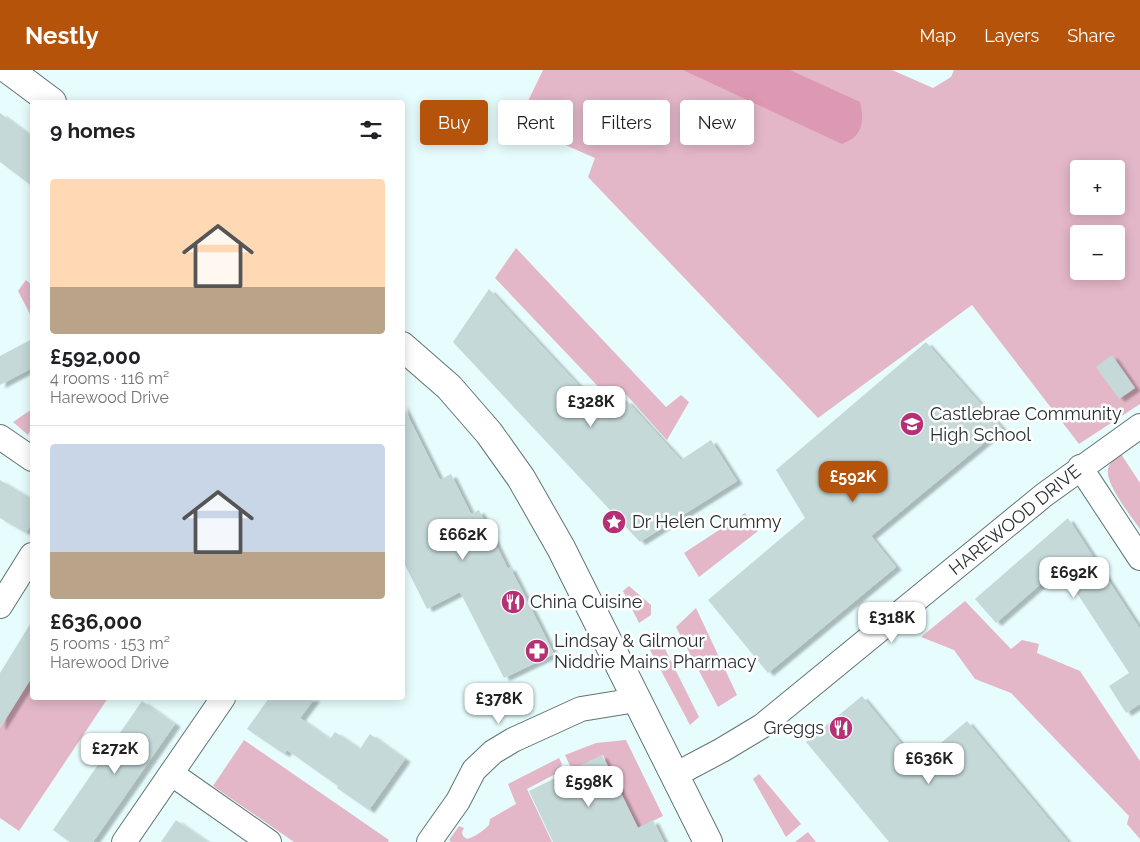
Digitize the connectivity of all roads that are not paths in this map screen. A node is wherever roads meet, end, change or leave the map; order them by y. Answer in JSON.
{"nodes":[{"id":1,"x":9,"y":70,"type":"edge"},
{"id":2,"x":49,"y":100,"type":"edge"},
{"id":3,"x":405,"y":349,"type":"edge"},
{"id":4,"x":1140,"y":426,"type":"edge"},
{"id":5,"x":0,"y":437,"type":"edge"},
{"id":6,"x":30,"y":458,"type":"edge"},
{"id":7,"x":1080,"y":468,"type":"junction"},
{"id":8,"x":30,"y":558,"type":"edge"},
{"id":9,"x":1140,"y":558,"type":"edge"},
{"id":10,"x":0,"y":606,"type":"edge"},
{"id":11,"x":636,"y":697,"type":"junction"},
{"id":12,"x":223,"y":700,"type":"edge"},
{"id":13,"x":172,"y":774,"type":"junction"},
{"id":14,"x":674,"y":775,"type":"junction"},
{"id":15,"x":124,"y":842,"type":"edge"},
{"id":16,"x":269,"y":842,"type":"edge"},
{"id":17,"x":429,"y":842,"type":"edge"},
{"id":18,"x":708,"y":842,"type":"edge"}],
"edges":[{"from":1,"to":2,"type":"main road"},
{"from":3,"to":11,"type":"main road"},
{"from":4,"to":7,"type":"street","name":"HAREWOOD DRIVE"},
{"from":5,"to":6,"type":"street"},
{"from":7,"to":9,"type":"street"},
{"from":7,"to":14,"type":"street","name":"HAREWOOD DRIVE"},
{"from":8,"to":10,"type":"street"},
{"from":11,"to":14,"type":"main road"},
{"from":11,"to":17,"type":"street"},
{"from":12,"to":13,"type":"street"},
{"from":13,"to":15,"type":"street"},
{"from":13,"to":16,"type":"street"},
{"from":14,"to":18,"type":"main road"}]}
